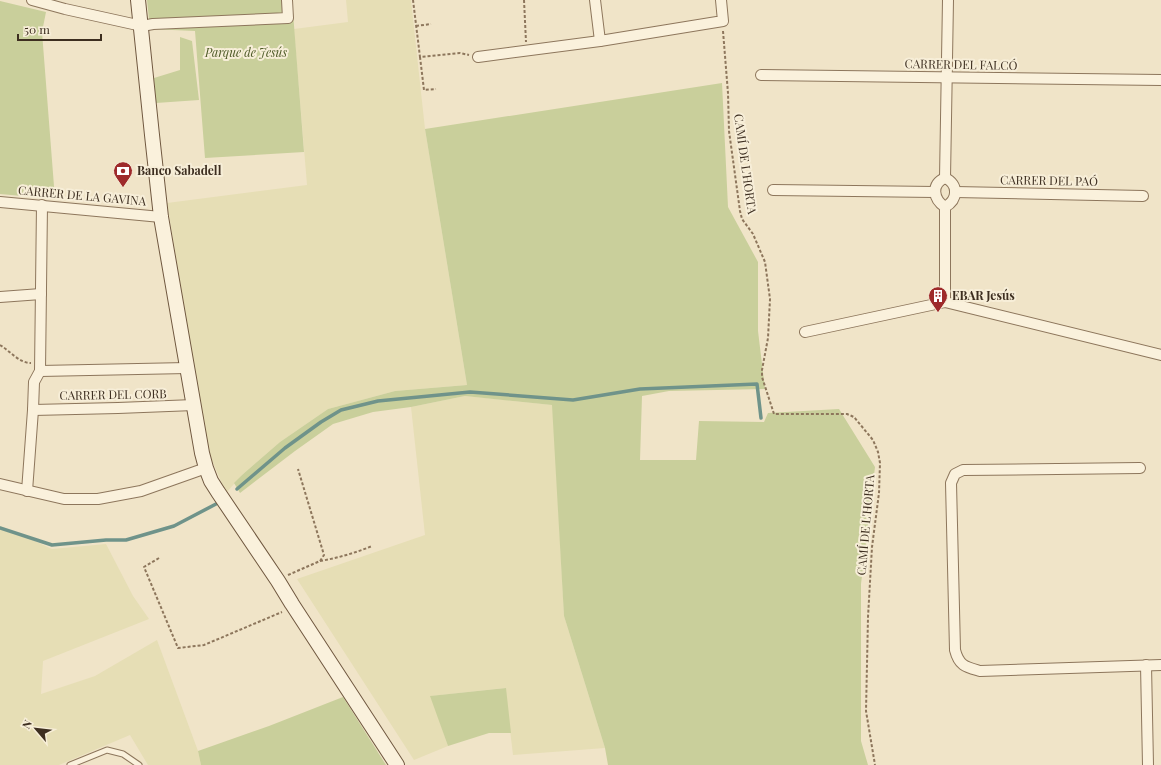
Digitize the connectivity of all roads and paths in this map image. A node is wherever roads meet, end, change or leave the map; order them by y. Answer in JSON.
{"nodes":[{"id":1,"x":32,"y":0,"type":"edge"},
{"id":2,"x":138,"y":0,"type":"edge"},
{"id":3,"x":287,"y":0,"type":"edge"},
{"id":4,"x":413,"y":0,"type":"edge"},
{"id":5,"x":524,"y":0,"type":"edge"},
{"id":6,"x":595,"y":0,"type":"edge"},
{"id":7,"x":721,"y":0,"type":"edge"},
{"id":8,"x":948,"y":0,"type":"edge"},
{"id":9,"x":723,"y":22,"type":"junction"},
{"id":10,"x":431,"y":24,"type":"dead end"},
{"id":11,"x":142,"y":26,"type":"junction"},
{"id":12,"x":416,"y":26,"type":"junction"},
{"id":13,"x":600,"y":41,"type":"junction"},
{"id":14,"x":527,"y":51,"type":"junction"},
{"id":15,"x":420,"y":57,"type":"junction"},
{"id":16,"x":478,"y":57,"type":"joint"},
{"id":17,"x":761,"y":75,"type":"dead end"},
{"id":18,"x":947,"y":77,"type":"junction"},
{"id":19,"x":1161,"y":80,"type":"edge"},
{"id":20,"x":436,"y":89,"type":"dead end"},
{"id":21,"x":945,"y":178,"type":"junction"},
{"id":22,"x":773,"y":190,"type":"dead end"},
{"id":23,"x":935,"y":192,"type":"junction"},
{"id":24,"x":955,"y":192,"type":"junction"},
{"id":25,"x":1143,"y":196,"type":"dead end"},
{"id":26,"x":0,"y":202,"type":"edge"},
{"id":27,"x":42,"y":206,"type":"junction"},
{"id":28,"x":945,"y":206,"type":"junction"},
{"id":29,"x":161,"y":217,"type":"junction"},
{"id":30,"x":41,"y":294,"type":"junction"},
{"id":31,"x":0,"y":297,"type":"edge"},
{"id":32,"x":945,"y":302,"type":"junction"},
{"id":33,"x":805,"y":332,"type":"dead end"},
{"id":34,"x":0,"y":346,"type":"edge"},
{"id":35,"x":1161,"y":355,"type":"edge"},
{"id":36,"x":40,"y":367,"type":"junction"},
{"id":37,"x":187,"y":368,"type":"junction"},
{"id":38,"x":194,"y":405,"type":"junction"},
{"id":39,"x":33,"y":410,"type":"junction"},
{"id":40,"x":206,"y":468,"type":"junction"},
{"id":41,"x":1140,"y":468,"type":"dead end"},
{"id":42,"x":298,"y":469,"type":"dead end"},
{"id":43,"x":0,"y":484,"type":"edge"},
{"id":44,"x":27,"y":491,"type":"junction"},
{"id":45,"x":372,"y":546,"type":"dead end"},
{"id":46,"x":159,"y":558,"type":"dead end"},
{"id":47,"x":320,"y":561,"type":"junction"},
{"id":48,"x":278,"y":581,"type":"junction"},
{"id":49,"x":294,"y":607,"type":"junction"},
{"id":50,"x":1161,"y":665,"type":"edge"},
{"id":51,"x":1146,"y":666,"type":"junction"},
{"id":52,"x":70,"y":765,"type":"edge"},
{"id":53,"x":139,"y":765,"type":"edge"},
{"id":54,"x":397,"y":765,"type":"edge"},
{"id":55,"x":875,"y":765,"type":"edge"},
{"id":56,"x":1148,"y":765,"type":"edge"}],
"edges":[{"from":1,"to":11,"type":"street"},
{"from":2,"to":11,"type":"street"},
{"from":3,"to":11,"type":"street"},
{"from":4,"to":12,"type":"path"},
{"from":5,"to":14,"type":"path"},
{"from":6,"to":13,"type":"street"},
{"from":7,"to":9,"type":"street"},
{"from":8,"to":18,"type":"street"},
{"from":9,"to":13,"type":"street"},
{"from":9,"to":55,"type":"path","name":"CAMÍ DE L'HORTA"},
{"from":10,"to":12,"type":"path"},
{"from":11,"to":29,"type":"street"},
{"from":12,"to":15,"type":"path"},
{"from":13,"to":14,"type":"street"},
{"from":14,"to":16,"type":"street"},
{"from":15,"to":16,"type":"path"},
{"from":15,"to":20,"type":"path"},
{"from":17,"to":18,"type":"street","name":"CARRER DEL FALCÓ"},
{"from":18,"to":19,"type":"street","name":"CARRER DEL FALCÓ"},
{"from":18,"to":21,"type":"street"},
{"from":21,"to":23,"type":"street"},
{"from":21,"to":24,"type":"street"},
{"from":22,"to":23,"type":"street"},
{"from":23,"to":28,"type":"street"},
{"from":24,"to":25,"type":"street","name":"CARRER DEL PAÓ"},
{"from":24,"to":28,"type":"street"},
{"from":26,"to":27,"type":"street","name":"CARRER DE LA GAVINA"},
{"from":27,"to":29,"type":"street","name":"CARRER DE LA GAVINA"},
{"from":27,"to":30,"type":"street"},
{"from":28,"to":32,"type":"street"},
{"from":29,"to":37,"type":"street"},
{"from":30,"to":31,"type":"street"},
{"from":30,"to":36,"type":"street"},
{"from":32,"to":33,"type":"street"},
{"from":32,"to":35,"type":"street"},
{"from":34,"to":36,"type":"path"},
{"from":36,"to":37,"type":"street"},
{"from":36,"to":39,"type":"street"},
{"from":37,"to":38,"type":"street"},
{"from":38,"to":39,"type":"street","name":"CARRER DEL CORB"},
{"from":38,"to":40,"type":"street"},
{"from":39,"to":44,"type":"street"},
{"from":40,"to":44,"type":"street"},
{"from":40,"to":48,"type":"street"},
{"from":41,"to":51,"type":"street"},
{"from":42,"to":47,"type":"path"},
{"from":43,"to":44,"type":"street"},
{"from":45,"to":47,"type":"path"},
{"from":46,"to":49,"type":"path"},
{"from":47,"to":48,"type":"path"},
{"from":48,"to":49,"type":"street"},
{"from":49,"to":54,"type":"street"},
{"from":50,"to":51,"type":"street"},
{"from":51,"to":56,"type":"street"},
{"from":52,"to":53,"type":"lane"}]}
